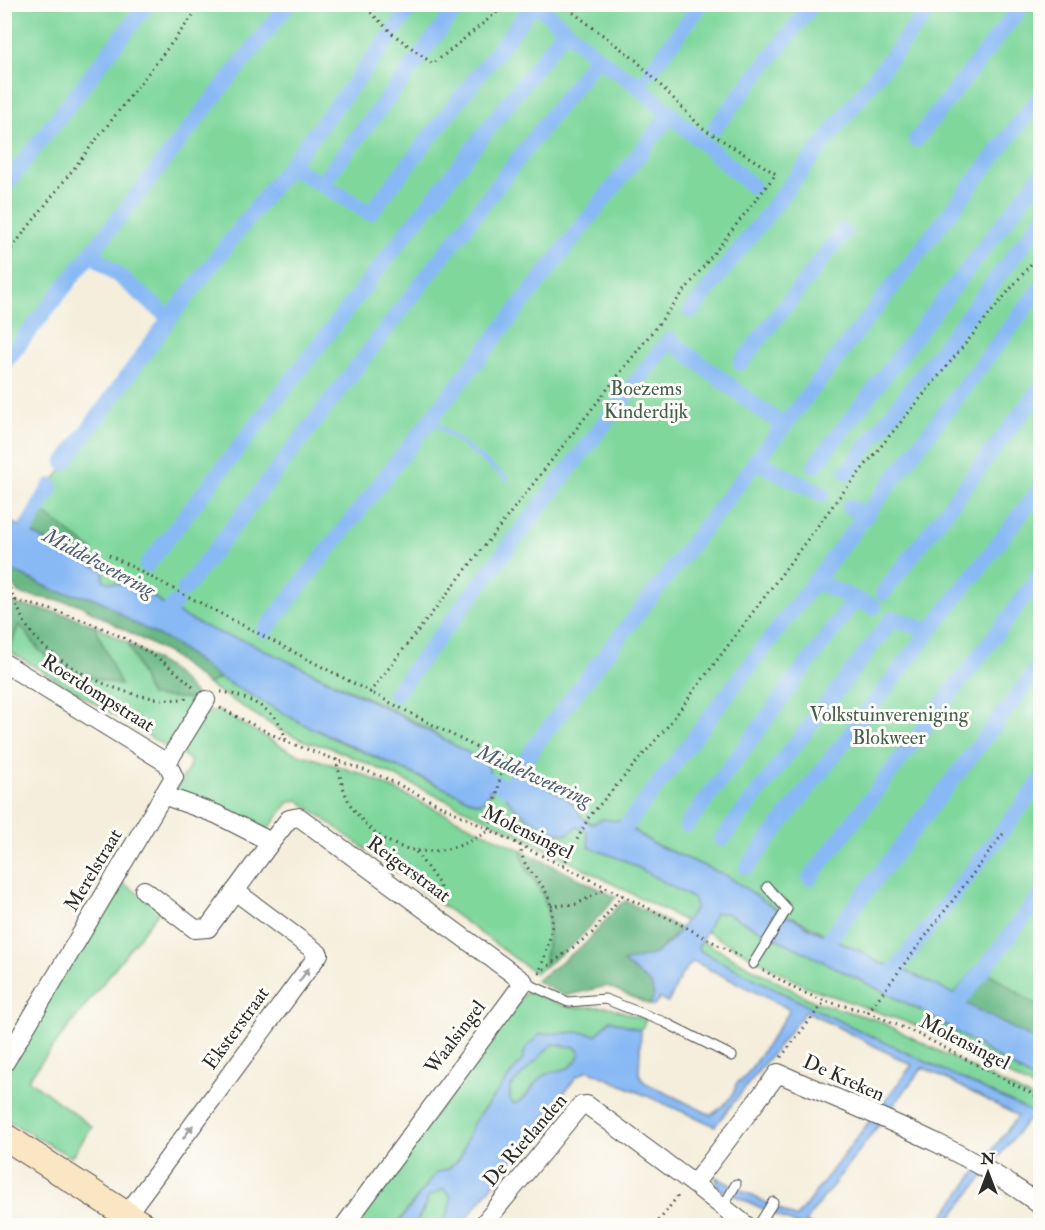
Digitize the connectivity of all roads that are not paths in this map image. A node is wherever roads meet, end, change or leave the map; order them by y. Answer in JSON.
{"nodes":[{"id":1,"x":4,"y":663,"type":"edge"},
{"id":2,"x":203,"y":698,"type":"road end"},
{"id":3,"x":167,"y":763,"type":"junction"},
{"id":4,"x":163,"y":795,"type":"junction"},
{"id":5,"x":271,"y":842,"type":"junction"},
{"id":6,"x":767,"y":887,"type":"dead end"},
{"id":7,"x":144,"y":890,"type":"dead end"},
{"id":8,"x":235,"y":891,"type":"junction"},
{"id":9,"x":753,"y":964,"type":"road end"},
{"id":10,"x":531,"y":978,"type":"junction"},
{"id":11,"x":732,"y":1056,"type":"dead end"},
{"id":12,"x":4,"y":1064,"type":"edge"},
{"id":13,"x":4,"y":1136,"type":"edge"},
{"id":14,"x":694,"y":1184,"type":"junction"},
{"id":15,"x":736,"y":1184,"type":"dead end"},
{"id":16,"x":726,"y":1202,"type":"junction"},
{"id":17,"x":773,"y":1202,"type":"dead end"},
{"id":18,"x":1041,"y":1205,"type":"edge"},
{"id":19,"x":136,"y":1220,"type":"edge"},
{"id":20,"x":344,"y":1226,"type":"edge"},
{"id":21,"x":482,"y":1226,"type":"edge"},
{"id":22,"x":747,"y":1226,"type":"edge"},
{"id":23,"x":758,"y":1226,"type":"edge"}],
"edges":[{"from":1,"to":3,"type":"street","name":"Roerdompstraat"},
{"from":2,"to":3,"type":"street"},
{"from":3,"to":4,"type":"street","name":"Merelstraat"},
{"from":4,"to":5,"type":"street"},
{"from":4,"to":12,"type":"street","name":"Merelstraat"},
{"from":5,"to":8,"type":"street","name":"Reigerstraat"},
{"from":5,"to":10,"type":"street","name":"Reigerstraat"},
{"from":6,"to":9,"type":"lane"},
{"from":7,"to":8,"type":"street","name":"Reigerstraat"},
{"from":19,"to":8,"type":"street","name":"Eksterstraat","one_way":true},
{"from":10,"to":11,"type":"lane"},
{"from":10,"to":20,"type":"street","name":"Waalsingel"},
{"from":13,"to":19,"type":"street"},
{"from":14,"to":16,"type":"street"},
{"from":14,"to":18,"type":"street","name":"De Kreken"},
{"from":14,"to":21,"type":"street","name":"De Rietlanden"},
{"from":15,"to":16,"type":"lane"},
{"from":16,"to":22,"type":"street"},
{"from":17,"to":23,"type":"lane"}]}
